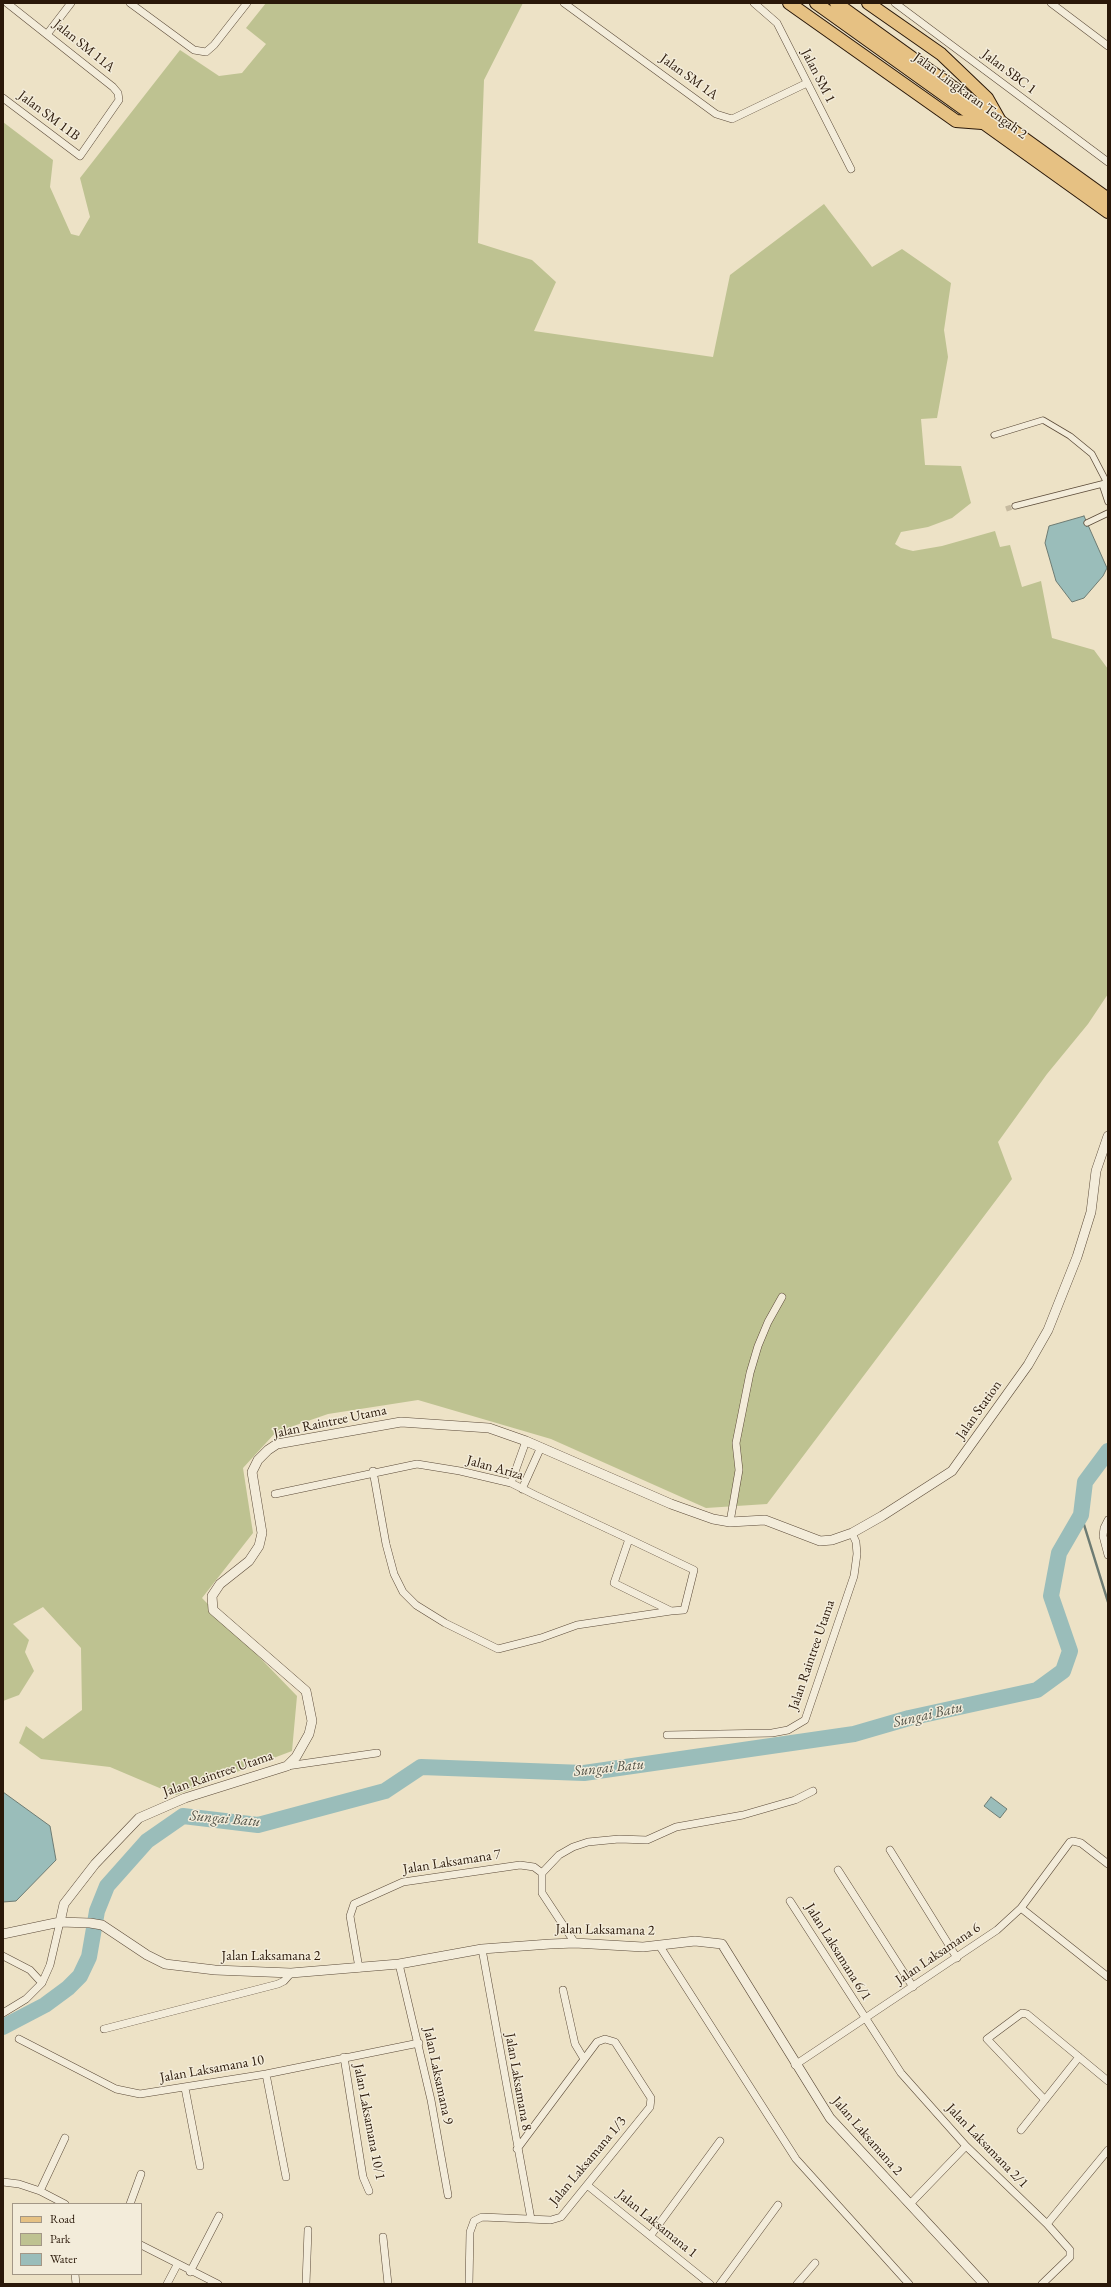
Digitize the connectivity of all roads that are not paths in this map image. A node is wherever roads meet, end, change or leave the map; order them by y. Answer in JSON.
{"nodes":[{"id":1,"x":8,"y":3,"type":"edge"},
{"id":2,"x":71,"y":3,"type":"edge"},
{"id":3,"x":130,"y":3,"type":"edge"},
{"id":4,"x":248,"y":3,"type":"edge"},
{"id":5,"x":564,"y":3,"type":"edge"},
{"id":6,"x":754,"y":3,"type":"edge"},
{"id":7,"x":789,"y":3,"type":"edge"},
{"id":8,"x":816,"y":3,"type":"edge"},
{"id":9,"x":836,"y":3,"type":"edge"},
{"id":10,"x":868,"y":3,"type":"edge"},
{"id":11,"x":895,"y":3,"type":"edge"},
{"id":12,"x":1051,"y":3,"type":"edge"},
{"id":13,"x":48,"y":33,"type":"junction"},
{"id":14,"x":1108,"y":46,"type":"edge"},
{"id":15,"x":807,"y":83,"type":"junction"},
{"id":16,"x":936,"y":83,"type":"junction"},
{"id":17,"x":3,"y":98,"type":"edge"},
{"id":18,"x":1000,"y":121,"type":"junction"},
{"id":19,"x":982,"y":123,"type":"junction"},
{"id":20,"x":80,"y":156,"type":"joint"},
{"id":21,"x":1108,"y":162,"type":"edge"},
{"id":22,"x":851,"y":169,"type":"dead end"},
{"id":23,"x":1108,"y":199,"type":"edge"},
{"id":24,"x":1108,"y":212,"type":"edge"},
{"id":25,"x":994,"y":435,"type":"dead end"},
{"id":26,"x":1106,"y":484,"type":"edge"},
{"id":27,"x":1108,"y":502,"type":"edge"},
{"id":28,"x":1015,"y":506,"type":"tunnel mouth"},
{"id":29,"x":1108,"y":513,"type":"edge"},
{"id":30,"x":1087,"y":523,"type":"dead end"},
{"id":31,"x":1108,"y":1136,"type":"edge"},
{"id":32,"x":782,"y":1297,"type":"dead end"},
{"id":33,"x":526,"y":1441,"type":"junction"},
{"id":34,"x":541,"y":1446,"type":"junction"},
{"id":35,"x":373,"y":1471,"type":"junction"},
{"id":36,"x":510,"y":1484,"type":"junction"},
{"id":37,"x":522,"y":1489,"type":"junction"},
{"id":38,"x":275,"y":1494,"type":"dead end"},
{"id":39,"x":1108,"y":1520,"type":"edge"},
{"id":40,"x":730,"y":1522,"type":"junction"},
{"id":41,"x":852,"y":1533,"type":"junction"},
{"id":42,"x":629,"y":1539,"type":"junction"},
{"id":43,"x":1108,"y":1555,"type":"edge"},
{"id":44,"x":671,"y":1612,"type":"junction"},
{"id":45,"x":667,"y":1735,"type":"dead end"},
{"id":46,"x":377,"y":1754,"type":"dead end"},
{"id":47,"x":287,"y":1766,"type":"junction"},
{"id":48,"x":813,"y":1791,"type":"dead end"},
{"id":49,"x":890,"y":1850,"type":"dead end"},
{"id":50,"x":1108,"y":1864,"type":"edge"},
{"id":51,"x":838,"y":1870,"type":"dead end"},
{"id":52,"x":542,"y":1873,"type":"junction"},
{"id":53,"x":790,"y":1901,"type":"dead end"},
{"id":54,"x":1021,"y":1908,"type":"junction"},
{"id":55,"x":60,"y":1922,"type":"junction"},
{"id":56,"x":3,"y":1934,"type":"edge"},
{"id":57,"x":575,"y":1942,"type":"junction"},
{"id":58,"x":659,"y":1945,"type":"junction"},
{"id":59,"x":482,"y":1949,"type":"junction"},
{"id":60,"x":3,"y":1956,"type":"edge"},
{"id":61,"x":957,"y":1958,"type":"junction"},
{"id":62,"x":399,"y":1964,"type":"junction"},
{"id":63,"x":360,"y":1968,"type":"junction"},
{"id":64,"x":291,"y":1973,"type":"junction"},
{"id":65,"x":1108,"y":1977,"type":"edge"},
{"id":66,"x":42,"y":1983,"type":"junction"},
{"id":67,"x":913,"y":1988,"type":"junction"},
{"id":68,"x":564,"y":1990,"type":"dead end"},
{"id":69,"x":3,"y":2013,"type":"edge"},
{"id":70,"x":865,"y":2018,"type":"junction"},
{"id":71,"x":104,"y":2029,"type":"dead end"},
{"id":72,"x":19,"y":2039,"type":"dead end"},
{"id":73,"x":419,"y":2043,"type":"junction"},
{"id":74,"x":344,"y":2057,"type":"junction"},
{"id":75,"x":1079,"y":2057,"type":"junction"},
{"id":76,"x":584,"y":2059,"type":"junction"},
{"id":77,"x":795,"y":2064,"type":"junction"},
{"id":78,"x":266,"y":2074,"type":"junction"},
{"id":79,"x":1108,"y":2081,"type":"edge"},
{"id":80,"x":185,"y":2088,"type":"junction"},
{"id":81,"x":1045,"y":2100,"type":"junction"},
{"id":82,"x":1020,"y":2130,"type":"dead end"},
{"id":83,"x":65,"y":2138,"type":"dead end"},
{"id":84,"x":720,"y":2141,"type":"dead end"},
{"id":85,"x":966,"y":2146,"type":"junction"},
{"id":86,"x":517,"y":2149,"type":"junction"},
{"id":87,"x":1108,"y":2150,"type":"edge"},
{"id":88,"x":200,"y":2166,"type":"dead end"},
{"id":89,"x":141,"y":2174,"type":"dead end"},
{"id":90,"x":286,"y":2178,"type":"dead end"},
{"id":91,"x":3,"y":2182,"type":"edge"},
{"id":92,"x":587,"y":2185,"type":"junction"},
{"id":93,"x":40,"y":2191,"type":"junction"},
{"id":94,"x":369,"y":2191,"type":"dead end"},
{"id":95,"x":448,"y":2195,"type":"dead end"},
{"id":96,"x":63,"y":2203,"type":"edge"},
{"id":97,"x":130,"y":2203,"type":"edge"},
{"id":98,"x":910,"y":2204,"type":"junction"},
{"id":99,"x":778,"y":2206,"type":"dead end"},
{"id":100,"x":219,"y":2216,"type":"dead end"},
{"id":101,"x":531,"y":2219,"type":"junction"},
{"id":102,"x":1047,"y":2224,"type":"junction"},
{"id":103,"x":308,"y":2230,"type":"dead end"},
{"id":104,"x":651,"y":2234,"type":"junction"},
{"id":105,"x":383,"y":2237,"type":"dead end"},
{"id":106,"x":142,"y":2246,"type":"edge"},
{"id":107,"x":815,"y":2264,"type":"dead end"},
{"id":108,"x":177,"y":2265,"type":"junction"},
{"id":109,"x":190,"y":2272,"type":"junction"},
{"id":110,"x":167,"y":2284,"type":"edge"},
{"id":111,"x":218,"y":2284,"type":"edge"},
{"id":112,"x":306,"y":2284,"type":"edge"},
{"id":113,"x":388,"y":2284,"type":"edge"},
{"id":114,"x":469,"y":2284,"type":"edge"},
{"id":115,"x":710,"y":2284,"type":"edge"},
{"id":116,"x":720,"y":2284,"type":"edge"},
{"id":117,"x":797,"y":2284,"type":"edge"},
{"id":118,"x":909,"y":2284,"type":"edge"},
{"id":119,"x":984,"y":2284,"type":"edge"},
{"id":120,"x":1042,"y":2284,"type":"edge"}],
"edges":[{"from":1,"to":13,"type":"street","name":"Jalan SM 11A"},
{"from":2,"to":13,"type":"street"},
{"from":3,"to":4,"type":"street"},
{"from":5,"to":15,"type":"street","name":"Jalan SM 1A"},
{"from":6,"to":15,"type":"street","name":"Jalan SM 1"},
{"from":7,"to":19,"type":"main road"},
{"from":8,"to":16,"type":"main road","name":"Jalan Lingkaran Tengah 2"},
{"from":9,"to":16,"type":"main road","name":"Jalan Lingkaran Tengah 2"},
{"from":10,"to":18,"type":"main road"},
{"from":11,"to":21,"type":"street","name":"Jalan SBC 1"},
{"from":12,"to":14,"type":"street"},
{"from":13,"to":20,"type":"street","name":"Jalan SM 11A"},
{"from":15,"to":22,"type":"street","name":"Jalan SM 1"},
{"from":16,"to":18,"type":"main road","name":"Jalan Lingkaran Tengah 2"},
{"from":16,"to":19,"type":"main road","name":"Jalan Lingkaran Tengah 2"},
{"from":17,"to":20,"type":"street","name":"Jalan SM 11B"},
{"from":18,"to":23,"type":"main road","name":"Jalan Lingkaran Tengah 2"},
{"from":19,"to":24,"type":"main road","name":"Jalan Lingkaran Tengah 2"},
{"from":25,"to":26,"type":"street"},
{"from":26,"to":27,"type":"street"},
{"from":26,"to":28,"type":"street"},
{"from":29,"to":30,"type":"street"},
{"from":31,"to":41,"type":"street","name":"Jalan Station"},
{"from":32,"to":40,"type":"street"},
{"from":33,"to":34,"type":"street","name":"Jalan Raintree Utama"},
{"from":33,"to":36,"type":"street"},
{"from":33,"to":47,"type":"street","name":"Jalan Raintree Utama"},
{"from":34,"to":37,"type":"street"},
{"from":34,"to":40,"type":"street","name":"Jalan Station"},
{"from":35,"to":36,"type":"street","name":"Jalan Ariza"},
{"from":35,"to":38,"type":"street","name":"Jalan Ariza"},
{"from":35,"to":44,"type":"street"},
{"from":36,"to":37,"type":"street","name":"Jalan Ariza"},
{"from":37,"to":42,"type":"street","name":"Jalan Ariza"},
{"from":39,"to":43,"type":"street"},
{"from":40,"to":41,"type":"street","name":"Jalan Station"},
{"from":41,"to":45,"type":"street","name":"Jalan Raintree Utama"},
{"from":42,"to":44,"type":"street"},
{"from":42,"to":44,"type":"street","name":"Jalan Ariza"},
{"from":46,"to":47,"type":"street"},
{"from":47,"to":55,"type":"street","name":"Jalan Raintree Utama"},
{"from":48,"to":52,"type":"street"},
{"from":49,"to":61,"type":"street"},
{"from":50,"to":54,"type":"street","name":"Jalan Laksamana 6"},
{"from":51,"to":67,"type":"street"},
{"from":52,"to":57,"type":"street"},
{"from":52,"to":63,"type":"street","name":"Jalan Laksamana 7"},
{"from":53,"to":70,"type":"street","name":"Jalan Laksamana 6/1"},
{"from":54,"to":61,"type":"street","name":"Jalan Laksamana 6"},
{"from":54,"to":65,"type":"street"},
{"from":55,"to":56,"type":"street","name":"Jalan Laksamana 2"},
{"from":55,"to":64,"type":"street","name":"Jalan Laksamana 2"},
{"from":55,"to":66,"type":"street"},
{"from":57,"to":58,"type":"street","name":"Jalan Laksamana 2"},
{"from":57,"to":59,"type":"street","name":"Jalan Laksamana 2"},
{"from":58,"to":77,"type":"street","name":"Jalan Laksamana 2"},
{"from":58,"to":118,"type":"street"},
{"from":59,"to":62,"type":"street","name":"Jalan Laksamana 2"},
{"from":59,"to":86,"type":"street","name":"Jalan Laksamana 8"},
{"from":60,"to":66,"type":"street"},
{"from":61,"to":67,"type":"street","name":"Jalan Laksamana 6"},
{"from":62,"to":63,"type":"street","name":"Jalan Laksamana 2"},
{"from":62,"to":73,"type":"street","name":"Jalan Laksamana 9"},
{"from":63,"to":64,"type":"street","name":"Jalan Laksamana 2"},
{"from":64,"to":71,"type":"street"},
{"from":66,"to":69,"type":"street"},
{"from":67,"to":70,"type":"street","name":"Jalan Laksamana 6"},
{"from":68,"to":76,"type":"street"},
{"from":70,"to":77,"type":"street","name":"Jalan Laksamana 6"},
{"from":70,"to":85,"type":"street","name":"Jalan Laksamana 2/1"},
{"from":72,"to":80,"type":"street","name":"Jalan Laksamana 10"},
{"from":73,"to":74,"type":"street","name":"Jalan Laksamana 10"},
{"from":73,"to":95,"type":"street","name":"Jalan Laksamana 9"},
{"from":74,"to":78,"type":"street","name":"Jalan Laksamana 10"},
{"from":74,"to":94,"type":"street","name":"Jalan Laksamana 10/1"},
{"from":75,"to":79,"type":"street"},
{"from":75,"to":81,"type":"street"},
{"from":75,"to":81,"type":"street"},
{"from":76,"to":86,"type":"street"},
{"from":76,"to":92,"type":"street","name":"Jalan Laksamana 1/3"},
{"from":77,"to":98,"type":"street","name":"Jalan Laksamana 2"},
{"from":78,"to":80,"type":"street","name":"Jalan Laksamana 10"},
{"from":78,"to":90,"type":"street"},
{"from":80,"to":88,"type":"street"},
{"from":81,"to":82,"type":"street"},
{"from":83,"to":93,"type":"street"},
{"from":84,"to":104,"type":"street"},
{"from":85,"to":98,"type":"street"},
{"from":85,"to":102,"type":"street","name":"Jalan Laksamana 2/1"},
{"from":86,"to":101,"type":"street","name":"Jalan Laksamana 8"},
{"from":87,"to":102,"type":"street"},
{"from":89,"to":97,"type":"street"},
{"from":91,"to":93,"type":"street"},
{"from":92,"to":101,"type":"street","name":"Jalan Laksamana 1/3"},
{"from":92,"to":104,"type":"street","name":"Jalan Laksamana 1"},
{"from":93,"to":96,"type":"street"},
{"from":98,"to":119,"type":"street","name":"Jalan Laksamana 2"},
{"from":99,"to":116,"type":"street"},
{"from":100,"to":109,"type":"street"},
{"from":101,"to":114,"type":"street","name":"Jalan Laksamana 1/3"},
{"from":102,"to":120,"type":"street","name":"Jalan Laksamana 2/1"},
{"from":103,"to":112,"type":"street"},
{"from":104,"to":115,"type":"street","name":"Jalan Laksamana 1"},
{"from":105,"to":113,"type":"street"},
{"from":106,"to":108,"type":"street"},
{"from":107,"to":117,"type":"street"},
{"from":108,"to":109,"type":"street"},
{"from":108,"to":110,"type":"street"},
{"from":109,"to":111,"type":"street"}]}
